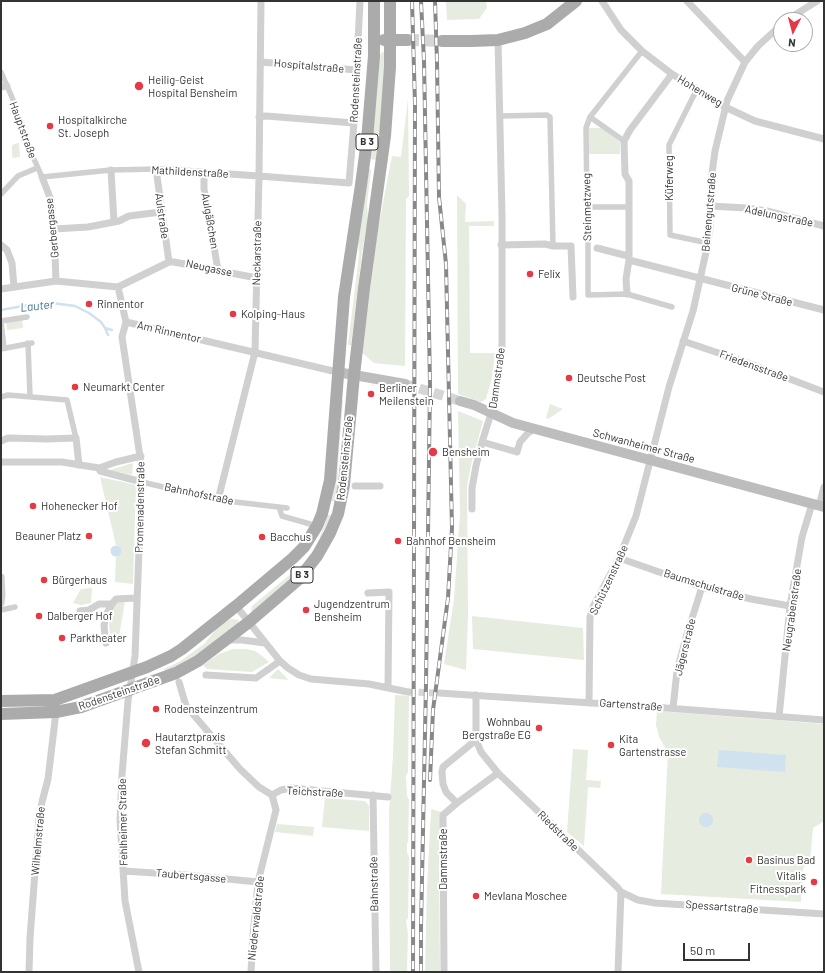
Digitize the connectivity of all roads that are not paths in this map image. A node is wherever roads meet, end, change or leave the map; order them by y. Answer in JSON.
{"nodes":[{"id":1,"x":261,"y":1,"type":"edge"},
{"id":2,"x":360,"y":1,"type":"edge"},
{"id":3,"x":374,"y":1,"type":"edge"},
{"id":4,"x":390,"y":1,"type":"edge"},
{"id":5,"x":576,"y":1,"type":"edge"},
{"id":6,"x":602,"y":1,"type":"edge"},
{"id":7,"x":687,"y":1,"type":"edge"},
{"id":8,"x":817,"y":1,"type":"edge"},
{"id":9,"x":807,"y":3,"type":"edge"},
{"id":10,"x":796,"y":12,"type":"edge"},
{"id":11,"x":773,"y":32,"type":"edge"},
{"id":12,"x":374,"y":40,"type":"junction"},
{"id":13,"x":391,"y":40,"type":"junction"},
{"id":14,"x":407,"y":40,"type":"tunnel mouth"},
{"id":15,"x":498,"y":40,"type":"junction"},
{"id":16,"x":442,"y":41,"type":"tunnel mouth"},
{"id":17,"x":642,"y":51,"type":"junction"},
{"id":18,"x":261,"y":62,"type":"junction"},
{"id":19,"x":745,"y":62,"type":"junction"},
{"id":20,"x":358,"y":70,"type":"junction"},
{"id":21,"x":1,"y":72,"type":"edge"},
{"id":22,"x":672,"y":74,"type":"junction"},
{"id":23,"x":4,"y":87,"type":"edge"},
{"id":24,"x":697,"y":89,"type":"junction"},
{"id":25,"x":725,"y":107,"type":"junction"},
{"id":26,"x":500,"y":116,"type":"junction"},
{"id":27,"x":259,"y":117,"type":"junction"},
{"id":28,"x":590,"y":117,"type":"junction"},
{"id":29,"x":354,"y":123,"type":"junction"},
{"id":30,"x":824,"y":139,"type":"edge"},
{"id":31,"x":624,"y":141,"type":"junction"},
{"id":32,"x":364,"y":164,"type":"junction"},
{"id":33,"x":37,"y":168,"type":"junction"},
{"id":34,"x":381,"y":168,"type":"junction"},
{"id":35,"x":156,"y":169,"type":"junction"},
{"id":36,"x":111,"y":170,"type":"junction"},
{"id":37,"x":204,"y":172,"type":"junction"},
{"id":38,"x":259,"y":176,"type":"junction"},
{"id":39,"x":42,"y":177,"type":"junction"},
{"id":40,"x":349,"y":183,"type":"joint"},
{"id":41,"x":1,"y":194,"type":"edge"},
{"id":42,"x":629,"y":206,"type":"junction"},
{"id":43,"x":710,"y":206,"type":"junction"},
{"id":44,"x":587,"y":207,"type":"junction"},
{"id":45,"x":161,"y":212,"type":"junction"},
{"id":46,"x":114,"y":222,"type":"junction"},
{"id":47,"x":824,"y":226,"type":"edge"},
{"id":48,"x":54,"y":229,"type":"junction"},
{"id":49,"x":708,"y":243,"type":"junction"},
{"id":50,"x":1,"y":245,"type":"edge"},
{"id":51,"x":502,"y":245,"type":"junction"},
{"id":52,"x":553,"y":246,"type":"junction"},
{"id":53,"x":597,"y":248,"type":"dead end"},
{"id":54,"x":628,"y":258,"type":"junction"},
{"id":55,"x":169,"y":262,"type":"junction"},
{"id":56,"x":218,"y":270,"type":"junction"},
{"id":57,"x":257,"y":278,"type":"junction"},
{"id":58,"x":701,"y":279,"type":"junction"},
{"id":59,"x":56,"y":281,"type":"junction"},
{"id":60,"x":14,"y":286,"type":"junction"},
{"id":61,"x":118,"y":287,"type":"junction"},
{"id":62,"x":1,"y":289,"type":"edge"},
{"id":63,"x":627,"y":294,"type":"junction"},
{"id":64,"x":573,"y":297,"type":"dead end"},
{"id":65,"x":672,"y":307,"type":"dead end"},
{"id":66,"x":824,"y":310,"type":"edge"},
{"id":67,"x":27,"y":317,"type":"dead end"},
{"id":68,"x":1,"y":321,"type":"edge"},
{"id":69,"x":126,"y":322,"type":"junction"},
{"id":70,"x":684,"y":341,"type":"junction"},
{"id":71,"x":2,"y":348,"type":"edge"},
{"id":72,"x":255,"y":352,"type":"junction"},
{"id":73,"x":337,"y":372,"type":"junction"},
{"id":74,"x":354,"y":375,"type":"junction"},
{"id":75,"x":405,"y":384,"type":"tunnel mouth"},
{"id":76,"x":824,"y":392,"type":"edge"},
{"id":77,"x":30,"y":396,"type":"junction"},
{"id":78,"x":1,"y":397,"type":"edge"},
{"id":79,"x":460,"y":401,"type":"tunnel mouth"},
{"id":80,"x":491,"y":414,"type":"junction"},
{"id":81,"x":534,"y":429,"type":"junction"},
{"id":82,"x":76,"y":438,"type":"junction"},
{"id":83,"x":1,"y":440,"type":"edge"},
{"id":84,"x":482,"y":442,"type":"junction"},
{"id":85,"x":141,"y":456,"type":"junction"},
{"id":86,"x":650,"y":461,"type":"junction"},
{"id":87,"x":1,"y":462,"type":"edge"},
{"id":88,"x":79,"y":465,"type":"junction"},
{"id":89,"x":99,"y":468,"type":"junction"},
{"id":90,"x":142,"y":482,"type":"junction"},
{"id":91,"x":355,"y":486,"type":"dead end"},
{"id":92,"x":380,"y":486,"type":"dead end"},
{"id":93,"x":824,"y":487,"type":"edge"},
{"id":94,"x":218,"y":500,"type":"junction"},
{"id":95,"x":818,"y":506,"type":"edge"},
{"id":96,"x":279,"y":507,"type":"junction"},
{"id":97,"x":287,"y":508,"type":"dead end"},
{"id":98,"x":472,"y":509,"type":"dead end"},
{"id":99,"x":317,"y":526,"type":"junction"},
{"id":100,"x":619,"y":558,"type":"junction"},
{"id":101,"x":1,"y":577,"type":"edge"},
{"id":102,"x":702,"y":587,"type":"junction"},
{"id":103,"x":368,"y":593,"type":"dead end"},
{"id":104,"x":137,"y":598,"type":"junction"},
{"id":105,"x":1,"y":603,"type":"edge"},
{"id":106,"x":112,"y":604,"type":"junction"},
{"id":107,"x":236,"y":606,"type":"junction"},
{"id":108,"x":790,"y":606,"type":"junction"},
{"id":109,"x":15,"y":607,"type":"dead end"},
{"id":110,"x":1,"y":610,"type":"edge"},
{"id":111,"x":80,"y":611,"type":"dead end"},
{"id":112,"x":249,"y":622,"type":"junction"},
{"id":113,"x":226,"y":640,"type":"junction"},
{"id":114,"x":106,"y":643,"type":"dead end"},
{"id":115,"x":265,"y":643,"type":"junction"},
{"id":116,"x":280,"y":661,"type":"junction"},
{"id":117,"x":133,"y":672,"type":"junction"},
{"id":118,"x":206,"y":675,"type":"dead end"},
{"id":119,"x":179,"y":682,"type":"dead end"},
{"id":120,"x":388,"y":688,"type":"junction"},
{"id":121,"x":129,"y":690,"type":"junction"},
{"id":122,"x":408,"y":692,"type":"tunnel mouth"},
{"id":123,"x":439,"y":693,"type":"tunnel mouth"},
{"id":124,"x":476,"y":695,"type":"junction"},
{"id":125,"x":1,"y":701,"type":"edge"},
{"id":126,"x":589,"y":702,"type":"junction"},
{"id":127,"x":673,"y":708,"type":"junction"},
{"id":128,"x":56,"y":712,"type":"junction"},
{"id":129,"x":1,"y":714,"type":"edge"},
{"id":130,"x":779,"y":717,"type":"junction"},
{"id":131,"x":824,"y":720,"type":"edge"},
{"id":132,"x":476,"y":740,"type":"junction"},
{"id":133,"x":498,"y":773,"type":"junction"},
{"id":134,"x":272,"y":795,"type":"junction"},
{"id":135,"x":373,"y":795,"type":"junction"},
{"id":136,"x":388,"y":797,"type":"dead end"},
{"id":137,"x":457,"y":803,"type":"junction"},
{"id":138,"x":123,"y":871,"type":"junction"},
{"id":139,"x":258,"y":882,"type":"junction"},
{"id":140,"x":621,"y":892,"type":"junction"},
{"id":141,"x":824,"y":914,"type":"edge"},
{"id":142,"x":29,"y":972,"type":"edge"},
{"id":143,"x":139,"y":972,"type":"edge"},
{"id":144,"x":251,"y":972,"type":"edge"},
{"id":145,"x":376,"y":972,"type":"edge"},
{"id":146,"x":444,"y":972,"type":"edge"},
{"id":147,"x":618,"y":972,"type":"edge"}],
"edges":[{"from":1,"to":18,"type":"street","name":"Neckarstraße"},
{"from":2,"to":20,"type":"street","name":"Rodensteinstraße"},
{"from":3,"to":12,"type":"main road","number":"B 3"},
{"from":4,"to":13,"type":"main road","number":"B 3"},
{"from":5,"to":15,"type":"main road"},
{"from":6,"to":17,"type":"street","name":"Hohenweg"},
{"from":7,"to":19,"type":"street"},
{"from":8,"to":9,"type":"street"},
{"from":9,"to":10,"type":"street"},
{"from":11,"to":19,"type":"street","name":"Beinengutstraße"},
{"from":12,"to":13,"type":"main road"},
{"from":12,"to":32,"type":"main road","name":"Rodensteinstraße","number":"B 3"},
{"from":13,"to":14,"type":"main road"},
{"from":13,"to":34,"type":"main road","name":"Rodensteinstraße","number":"B 3"},
{"from":15,"to":16,"type":"main road"},
{"from":15,"to":26,"type":"street","name":"Dammstraße"},
{"from":17,"to":22,"type":"street","name":"Hohenweg"},
{"from":17,"to":28,"type":"street","name":"Steinmetzweg"},
{"from":18,"to":20,"type":"street","name":"Hospitalstraße"},
{"from":18,"to":27,"type":"street","name":"Neckarstraße"},
{"from":19,"to":25,"type":"street","name":"Beinengutstraße"},
{"from":20,"to":29,"type":"street","name":"Rodensteinstraße"},
{"from":21,"to":23,"type":"street","name":"Hauptstraße"},
{"from":22,"to":24,"type":"street","name":"Hohenweg"},
{"from":22,"to":31,"type":"street"},
{"from":23,"to":33,"type":"street","name":"Hauptstraße"},
{"from":24,"to":25,"type":"street","name":"Hohenweg"},
{"from":24,"to":49,"type":"street","name":"Küferweg"},
{"from":25,"to":30,"type":"street","name":"Hohenweg"},
{"from":25,"to":43,"type":"street","name":"Beinengutstraße"},
{"from":26,"to":51,"type":"street","name":"Dammstraße"},
{"from":26,"to":52,"type":"street"},
{"from":27,"to":29,"type":"street"},
{"from":27,"to":38,"type":"street","name":"Neckarstraße"},
{"from":28,"to":31,"type":"street"},
{"from":28,"to":44,"type":"street","name":"Steinmetzweg"},
{"from":29,"to":40,"type":"street","name":"Rodensteinstraße"},
{"from":31,"to":42,"type":"street"},
{"from":32,"to":34,"type":"main road"},
{"from":32,"to":73,"type":"main road","name":"Rodensteinstraße","number":"B 3"},
{"from":33,"to":39,"type":"street"},
{"from":33,"to":41,"type":"street","name":"Hauptstraße"},
{"from":34,"to":74,"type":"main road","name":"Rodensteinstraße","number":"B 3"},
{"from":35,"to":36,"type":"street","name":"Mathildenstraße"},
{"from":35,"to":37,"type":"street","name":"Mathildenstraße"},
{"from":35,"to":45,"type":"street","name":"Aulstraße"},
{"from":36,"to":39,"type":"street","name":"Mathildenstraße"},
{"from":36,"to":46,"type":"street"},
{"from":37,"to":38,"type":"street","name":"Mathildenstraße"},
{"from":37,"to":56,"type":"street","name":"Aulgäßchen"},
{"from":38,"to":40,"type":"street","name":"Mathildenstraße"},
{"from":38,"to":57,"type":"street","name":"Neckarstraße"},
{"from":39,"to":48,"type":"street","name":"Gerbergasse"},
{"from":42,"to":44,"type":"street"},
{"from":42,"to":54,"type":"street"},
{"from":43,"to":47,"type":"street","name":"Adelungstraße"},
{"from":43,"to":49,"type":"street","name":"Beinengutstraße"},
{"from":44,"to":63,"type":"street","name":"Steinmetzweg"},
{"from":45,"to":46,"type":"street"},
{"from":45,"to":55,"type":"street","name":"Aulstraße"},
{"from":46,"to":48,"type":"street"},
{"from":48,"to":59,"type":"street","name":"Gerbergasse"},
{"from":49,"to":58,"type":"street","name":"Beinengutstraße"},
{"from":50,"to":60,"type":"street"},
{"from":51,"to":52,"type":"street"},
{"from":51,"to":80,"type":"street","name":"Dammstraße"},
{"from":52,"to":64,"type":"street"},
{"from":53,"to":54,"type":"street","name":"Grüne Straße"},
{"from":54,"to":58,"type":"street","name":"Grüne Straße"},
{"from":54,"to":63,"type":"street"},
{"from":55,"to":56,"type":"street","name":"Neugasse"},
{"from":55,"to":61,"type":"street"},
{"from":56,"to":57,"type":"street","name":"Neugasse"},
{"from":57,"to":72,"type":"street","name":"Neckarstraße"},
{"from":58,"to":66,"type":"street","name":"Grüne Straße"},
{"from":58,"to":70,"type":"street","name":"Beinengutstraße"},
{"from":59,"to":60,"type":"street"},
{"from":59,"to":61,"type":"street"},
{"from":60,"to":62,"type":"street"},
{"from":61,"to":69,"type":"street","name":"Am Rinnentor"},
{"from":63,"to":65,"type":"street","name":"Steinmetzweg"},
{"from":67,"to":68,"type":"street"},
{"from":68,"to":71,"type":"street"},
{"from":69,"to":72,"type":"street","name":"Am Rinnentor"},
{"from":69,"to":85,"type":"street","name":"Promenadenstraße"},
{"from":70,"to":76,"type":"street","name":"Friedensstraße"},
{"from":70,"to":86,"type":"street","name":"Beinengutstraße"},
{"from":71,"to":77,"type":"street"},
{"from":72,"to":73,"type":"street","name":"Am Rinnentor"},
{"from":72,"to":94,"type":"street","name":"Neckarstraße"},
{"from":73,"to":74,"type":"main road"},
{"from":73,"to":99,"type":"main road","name":"Rodensteinstraße","number":"B 3"},
{"from":74,"to":75,"type":"main road"},
{"from":74,"to":112,"type":"main road","name":"Rodensteinstraße","number":"B 3"},
{"from":77,"to":78,"type":"street"},
{"from":77,"to":82,"type":"street"},
{"from":79,"to":80,"type":"main road","name":"Schwanheimer Straße"},
{"from":80,"to":81,"type":"main road","name":"Schwanheimer Straße"},
{"from":80,"to":84,"type":"street","name":"Dammstraße"},
{"from":81,"to":84,"type":"street"},
{"from":81,"to":86,"type":"main road","name":"Schwanheimer Straße"},
{"from":82,"to":83,"type":"street"},
{"from":82,"to":88,"type":"street"},
{"from":84,"to":98,"type":"street","name":"Dammstraße"},
{"from":85,"to":89,"type":"street","name":"Bahnhofstraße"},
{"from":85,"to":90,"type":"street","name":"Promenadenstraße"},
{"from":86,"to":95,"type":"main road","name":"Schwanheimer Straße"},
{"from":86,"to":100,"type":"street","name":"Schützenstraße"},
{"from":87,"to":88,"type":"street","name":"Bahnhofstraße"},
{"from":88,"to":89,"type":"street","name":"Bahnhofstraße"},
{"from":89,"to":90,"type":"street","name":"Bahnhofstraße"},
{"from":90,"to":94,"type":"street","name":"Bahnhofstraße"},
{"from":90,"to":104,"type":"street","name":"Promenadenstraße"},
{"from":91,"to":92,"type":"street"},
{"from":93,"to":95,"type":"street","name":"Neugrabenstraße"},
{"from":94,"to":96,"type":"street","name":"Bahnhofstraße"},
{"from":95,"to":108,"type":"street","name":"Neugrabenstraße"},
{"from":96,"to":97,"type":"street","name":"Bahnhofstraße"},
{"from":96,"to":99,"type":"street"},
{"from":99,"to":107,"type":"main road","name":"Rodensteinstraße","number":"B 3"},
{"from":100,"to":102,"type":"street","name":"Baumschulstraße"},
{"from":100,"to":126,"type":"street","name":"Schützenstraße"},
{"from":101,"to":105,"type":"street"},
{"from":102,"to":108,"type":"street","name":"Baumschulstraße"},
{"from":102,"to":127,"type":"street","name":"Jägerstraße"},
{"from":103,"to":120,"type":"street"},
{"from":104,"to":106,"type":"street"},
{"from":104,"to":117,"type":"street","name":"Promenadenstraße"},
{"from":106,"to":111,"type":"street"},
{"from":106,"to":114,"type":"street"},
{"from":107,"to":112,"type":"street"},
{"from":107,"to":117,"type":"main road","name":"Rodensteinstraße","number":"B 3"},
{"from":108,"to":130,"type":"street","name":"Neugrabenstraße"},
{"from":109,"to":110,"type":"street"},
{"from":112,"to":113,"type":"main road","name":"Rodensteinstraße","number":"B 3"},
{"from":112,"to":115,"type":"street"},
{"from":113,"to":115,"type":"street"},
{"from":113,"to":121,"type":"main road","name":"Rodensteinstraße","number":"B 3"},
{"from":115,"to":116,"type":"street"},
{"from":116,"to":118,"type":"street"},
{"from":116,"to":120,"type":"street"},
{"from":117,"to":121,"type":"street","name":"Fehlheimer Straße"},
{"from":117,"to":125,"type":"main road","name":"Rodensteinstraße","number":"B 3"},
{"from":119,"to":134,"type":"street","name":"Teichstraße"},
{"from":120,"to":122,"type":"street"},
{"from":121,"to":128,"type":"main road","name":"Rodensteinstraße","number":"B 3"},
{"from":121,"to":138,"type":"street","name":"Fehlheimer Straße"},
{"from":123,"to":124,"type":"street","name":"Gartenstraße"},
{"from":124,"to":126,"type":"street","name":"Gartenstraße"},
{"from":124,"to":132,"type":"street","name":"Riedstraße"},
{"from":126,"to":127,"type":"street","name":"Gartenstraße"},
{"from":127,"to":130,"type":"street","name":"Gartenstraße"},
{"from":128,"to":129,"type":"main road","name":"Rodensteinstraße","number":"B 3"},
{"from":128,"to":142,"type":"street","name":"Wilhelmstraße"},
{"from":130,"to":131,"type":"street","name":"Gartenstraße"},
{"from":132,"to":133,"type":"street","name":"Riedstraße"},
{"from":132,"to":137,"type":"street"},
{"from":133,"to":137,"type":"street","name":"Dammstraße"},
{"from":133,"to":140,"type":"street","name":"Riedstraße"},
{"from":134,"to":135,"type":"street","name":"Teichstraße"},
{"from":134,"to":139,"type":"street","name":"Niederwaldstraße"},
{"from":135,"to":136,"type":"street","name":"Teichstraße"},
{"from":135,"to":145,"type":"street","name":"Bahnstraße"},
{"from":137,"to":146,"type":"street","name":"Dammstraße"},
{"from":138,"to":139,"type":"street","name":"Taubertsgasse"},
{"from":138,"to":143,"type":"street","name":"Fehlheimer Straße"},
{"from":139,"to":144,"type":"street","name":"Niederwaldstraße"},
{"from":140,"to":141,"type":"street","name":"Spessartstraße"},
{"from":140,"to":147,"type":"street"}]}
